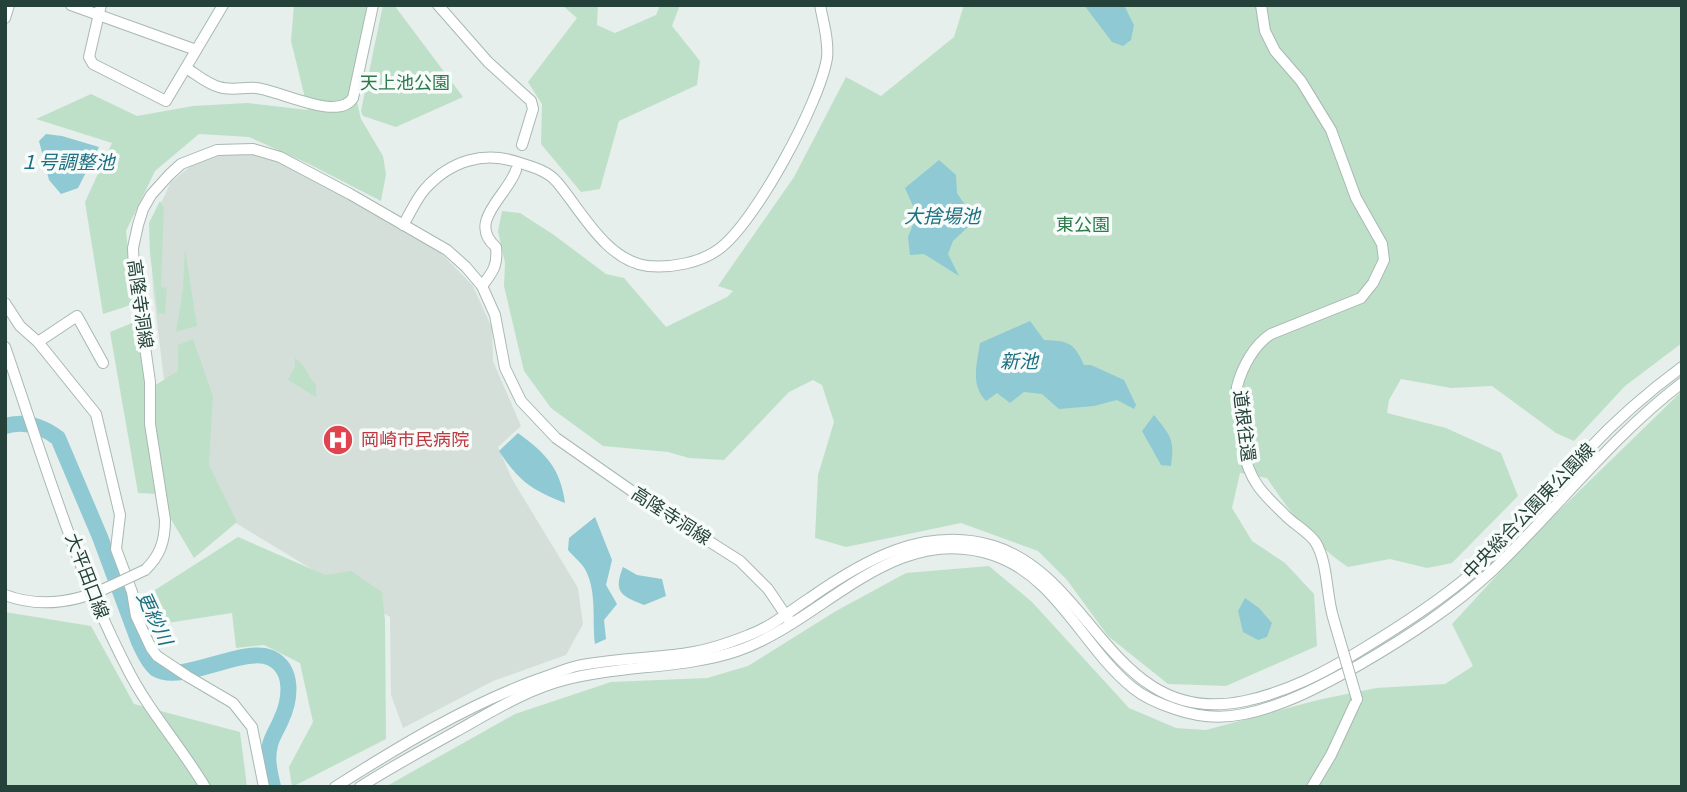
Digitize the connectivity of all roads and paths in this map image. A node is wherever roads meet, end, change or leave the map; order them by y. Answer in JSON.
{"nodes":[{"id":1,"x":9,"y":5,"type":"edge"},
{"id":2,"x":71,"y":5,"type":"edge"},
{"id":3,"x":223,"y":5,"type":"edge"},
{"id":4,"x":373,"y":5,"type":"edge"},
{"id":5,"x":438,"y":5,"type":"edge"},
{"id":6,"x":820,"y":5,"type":"edge"},
{"id":7,"x":1261,"y":5,"type":"edge"},
{"id":8,"x":100,"y":11,"type":"edge"},
{"id":9,"x":5,"y":18,"type":"edge"},
{"id":10,"x":196,"y":50,"type":"junction"},
{"id":11,"x":186,"y":68,"type":"junction"},
{"id":12,"x":522,"y":145,"type":"dead end"},
{"id":13,"x":516,"y":170,"type":"dead end"},
{"id":14,"x":402,"y":225,"type":"junction"},
{"id":15,"x":482,"y":286,"type":"junction"},
{"id":16,"x":5,"y":303,"type":"edge"},
{"id":17,"x":38,"y":341,"type":"junction"},
{"id":18,"x":5,"y":347,"type":"edge"},
{"id":19,"x":103,"y":363,"type":"dead end"},
{"id":20,"x":1682,"y":367,"type":"edge"},
{"id":21,"x":1682,"y":383,"type":"edge"},
{"id":22,"x":90,"y":593,"type":"junction"},
{"id":23,"x":5,"y":595,"type":"edge"},
{"id":24,"x":788,"y":619,"type":"junction"},
{"id":25,"x":205,"y":787,"type":"edge"},
{"id":26,"x":264,"y":787,"type":"edge"},
{"id":27,"x":335,"y":787,"type":"edge"},
{"id":28,"x":360,"y":787,"type":"edge"},
{"id":29,"x":1312,"y":787,"type":"edge"}],
"edges":[{"from":1,"to":9,"type":"street"},
{"from":2,"to":8,"type":"street"},
{"from":3,"to":10,"type":"street"},
{"from":4,"to":11,"type":"street"},
{"from":5,"to":12,"type":"street"},
{"from":6,"to":14,"type":"street"},
{"from":7,"to":29,"type":"street","name":"道根往還","bridge":true},
{"from":8,"to":10,"type":"street"},
{"from":8,"to":11,"type":"street"},
{"from":10,"to":11,"type":"street"},
{"from":13,"to":15,"type":"street"},
{"from":14,"to":15,"type":"street","name":"高隆寺洞線"},
{"from":14,"to":22,"type":"street","name":"高隆寺洞線","bridge":true},
{"from":15,"to":24,"type":"street","name":"高隆寺洞線"},
{"from":16,"to":17,"type":"street"},
{"from":17,"to":19,"type":"street"},
{"from":17,"to":26,"type":"street"},
{"from":18,"to":22,"type":"street","name":"大平田口線"},
{"from":20,"to":24,"type":"street","name":"中央総合公園東公園線"},
{"from":21,"to":24,"type":"street"},
{"from":22,"to":23,"type":"street"},
{"from":22,"to":25,"type":"street","name":"大平田口線"},
{"from":24,"to":27,"type":"street"},
{"from":24,"to":28,"type":"street"}]}
